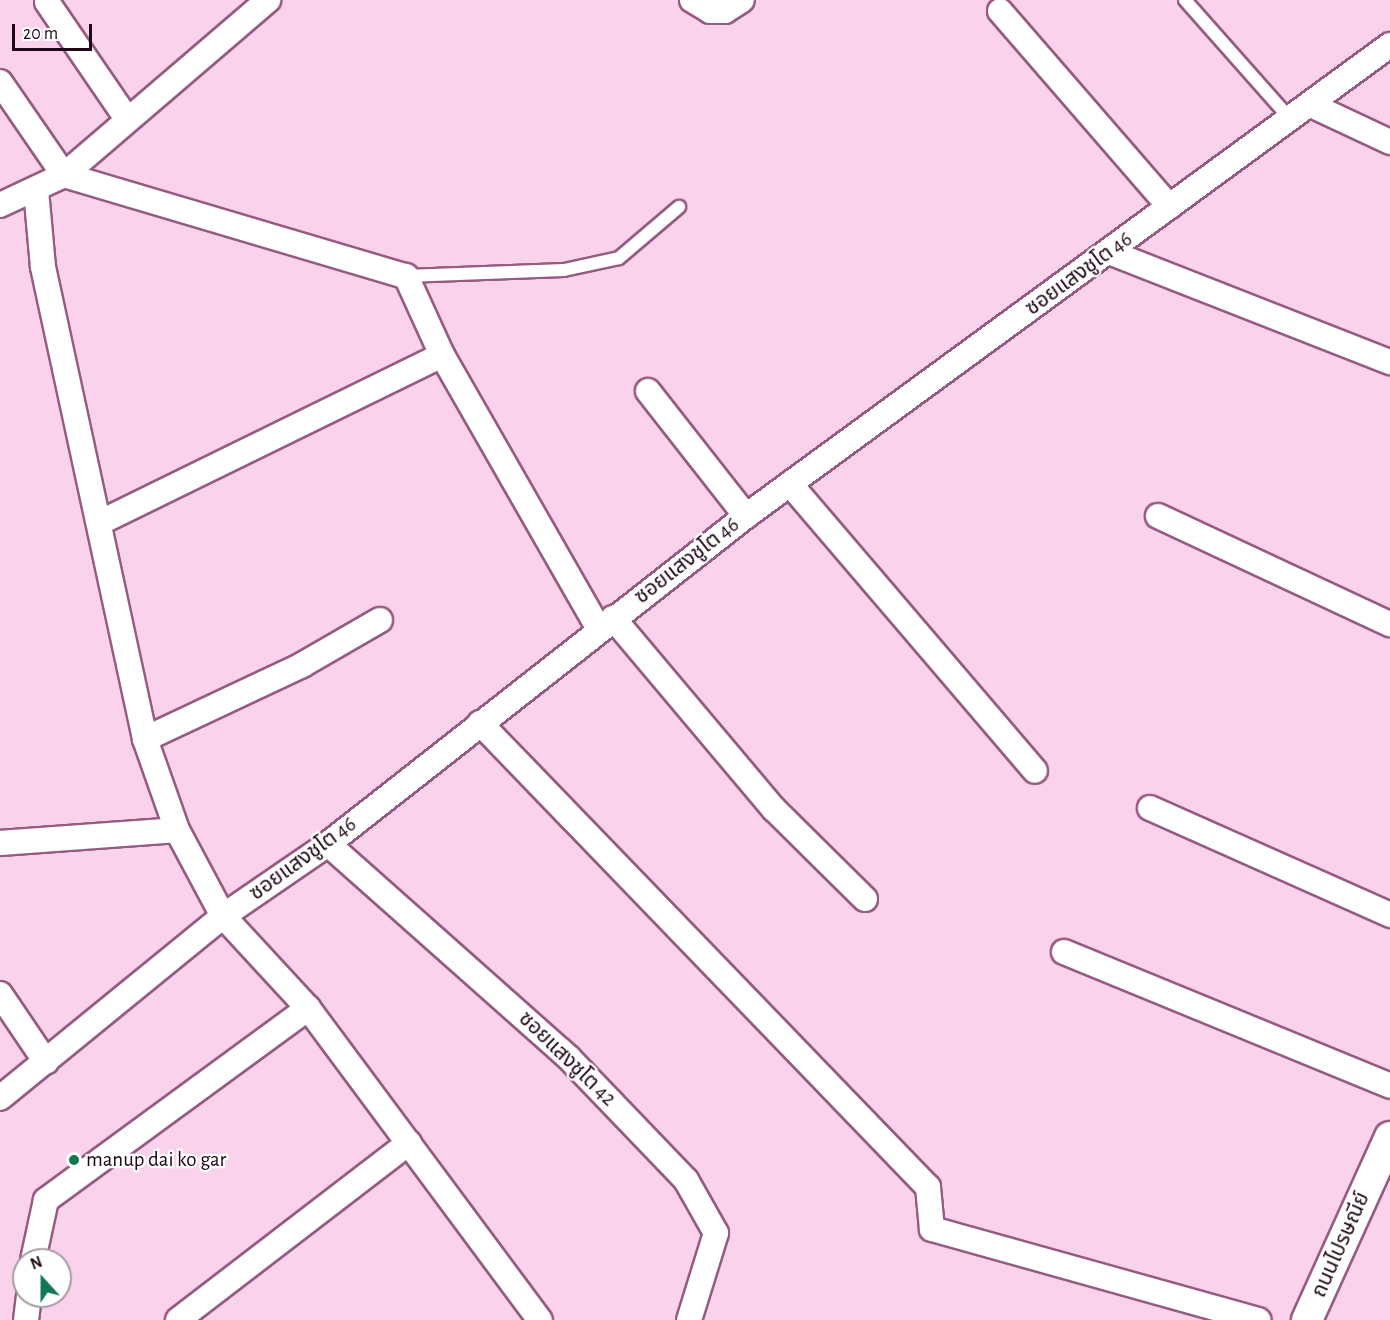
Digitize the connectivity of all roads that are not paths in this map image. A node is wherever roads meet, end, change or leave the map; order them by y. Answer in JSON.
{"nodes":[{"id":1,"x":268,"y":0,"type":"edge"},
{"id":2,"x":692,"y":0,"type":"edge"},
{"id":3,"x":742,"y":0,"type":"edge"},
{"id":4,"x":1185,"y":0,"type":"edge"},
{"id":5,"x":47,"y":2,"type":"dead end"},
{"id":6,"x":1000,"y":11,"type":"dead end"},
{"id":7,"x":1390,"y":45,"type":"edge"},
{"id":8,"x":0,"y":82,"type":"edge"},
{"id":9,"x":1311,"y":105,"type":"junction"},
{"id":10,"x":127,"y":119,"type":"junction"},
{"id":11,"x":1291,"y":120,"type":"junction"},
{"id":12,"x":1390,"y":142,"type":"edge"},
{"id":13,"x":64,"y":175,"type":"junction"},
{"id":14,"x":36,"y":190,"type":"junction"},
{"id":15,"x":0,"y":205,"type":"edge"},
{"id":16,"x":679,"y":207,"type":"dead end"},
{"id":17,"x":1170,"y":207,"type":"junction"},
{"id":18,"x":1109,"y":252,"type":"junction"},
{"id":19,"x":406,"y":276,"type":"junction"},
{"id":20,"x":442,"y":355,"type":"junction"},
{"id":21,"x":1390,"y":362,"type":"edge"},
{"id":22,"x":648,"y":391,"type":"dead end"},
{"id":23,"x":790,"y":484,"type":"junction"},
{"id":24,"x":746,"y":516,"type":"junction"},
{"id":25,"x":1158,"y":516,"type":"dead end"},
{"id":26,"x":99,"y":523,"type":"junction"},
{"id":27,"x":380,"y":620,"type":"dead end"},
{"id":28,"x":606,"y":623,"type":"junction"},
{"id":29,"x":1390,"y":624,"type":"edge"},
{"id":30,"x":480,"y":723,"type":"junction"},
{"id":31,"x":145,"y":739,"type":"junction"},
{"id":32,"x":1035,"y":771,"type":"dead end"},
{"id":33,"x":1150,"y":808,"type":"dead end"},
{"id":34,"x":177,"y":830,"type":"junction"},
{"id":35,"x":0,"y":843,"type":"edge"},
{"id":36,"x":328,"y":844,"type":"junction"},
{"id":37,"x":865,"y":899,"type":"dead end"},
{"id":38,"x":1390,"y":915,"type":"edge"},
{"id":39,"x":223,"y":916,"type":"junction"},
{"id":40,"x":1064,"y":952,"type":"dead end"},
{"id":41,"x":0,"y":994,"type":"edge"},
{"id":42,"x":308,"y":1008,"type":"junction"},
{"id":43,"x":46,"y":1062,"type":"junction"},
{"id":44,"x":1390,"y":1086,"type":"edge"},
{"id":45,"x":0,"y":1098,"type":"edge"},
{"id":46,"x":1390,"y":1137,"type":"edge"},
{"id":47,"x":409,"y":1143,"type":"junction"},
{"id":48,"x":36,"y":1248,"type":"edge"},
{"id":49,"x":178,"y":1320,"type":"edge"},
{"id":50,"x":540,"y":1320,"type":"edge"},
{"id":51,"x":689,"y":1320,"type":"edge"},
{"id":52,"x":1259,"y":1320,"type":"edge"},
{"id":53,"x":1307,"y":1320,"type":"edge"}],
"edges":[{"from":1,"to":10,"type":"street"},
{"from":2,"to":3,"type":"street"},
{"from":4,"to":11,"type":"lane"},
{"from":5,"to":10,"type":"street"},
{"from":6,"to":17,"type":"street"},
{"from":7,"to":9,"type":"street","name":"ซอยแสงชูโต 46"},
{"from":8,"to":13,"type":"street"},
{"from":9,"to":11,"type":"street","name":"ซอยแสงชูโต 46"},
{"from":9,"to":12,"type":"street"},
{"from":10,"to":13,"type":"street"},
{"from":11,"to":17,"type":"street","name":"ซอยแสงชูโต 46"},
{"from":13,"to":14,"type":"street"},
{"from":13,"to":19,"type":"street"},
{"from":14,"to":15,"type":"street"},
{"from":14,"to":26,"type":"street"},
{"from":16,"to":19,"type":"lane"},
{"from":17,"to":18,"type":"street","name":"ซอยแสงชูโต 46"},
{"from":18,"to":21,"type":"street"},
{"from":18,"to":23,"type":"street","name":"ซอยแสงชูโต 46"},
{"from":19,"to":20,"type":"street"},
{"from":20,"to":26,"type":"street"},
{"from":20,"to":28,"type":"street"},
{"from":22,"to":24,"type":"street"},
{"from":23,"to":24,"type":"street","name":"ซอยแสงชูโต 46"},
{"from":23,"to":32,"type":"street"},
{"from":24,"to":28,"type":"street","name":"ซอยแสงชูโต 46"},
{"from":25,"to":29,"type":"street"},
{"from":26,"to":31,"type":"street"},
{"from":27,"to":31,"type":"street"},
{"from":28,"to":30,"type":"street","name":"ซอยแสงชูโต 46"},
{"from":28,"to":37,"type":"street"},
{"from":30,"to":36,"type":"street","name":"ซอยแสงชูโต 46"},
{"from":30,"to":52,"type":"street"},
{"from":31,"to":34,"type":"street"},
{"from":33,"to":38,"type":"street"},
{"from":34,"to":35,"type":"street"},
{"from":34,"to":39,"type":"street"},
{"from":36,"to":39,"type":"street","name":"ซอยแสงชูโต 46"},
{"from":36,"to":51,"type":"street","name":"ซอยแสงชูโต 42"},
{"from":39,"to":42,"type":"street"},
{"from":39,"to":43,"type":"street","name":"ซอยแสงชูโต 46"},
{"from":40,"to":44,"type":"street"},
{"from":41,"to":43,"type":"street"},
{"from":42,"to":47,"type":"street"},
{"from":42,"to":48,"type":"street"},
{"from":43,"to":45,"type":"street","name":"ซอยแสงชูโต 46"},
{"from":46,"to":53,"type":"street","name":"ถนนไปรษณีย์"},
{"from":47,"to":49,"type":"street"},
{"from":47,"to":50,"type":"street"}]}
